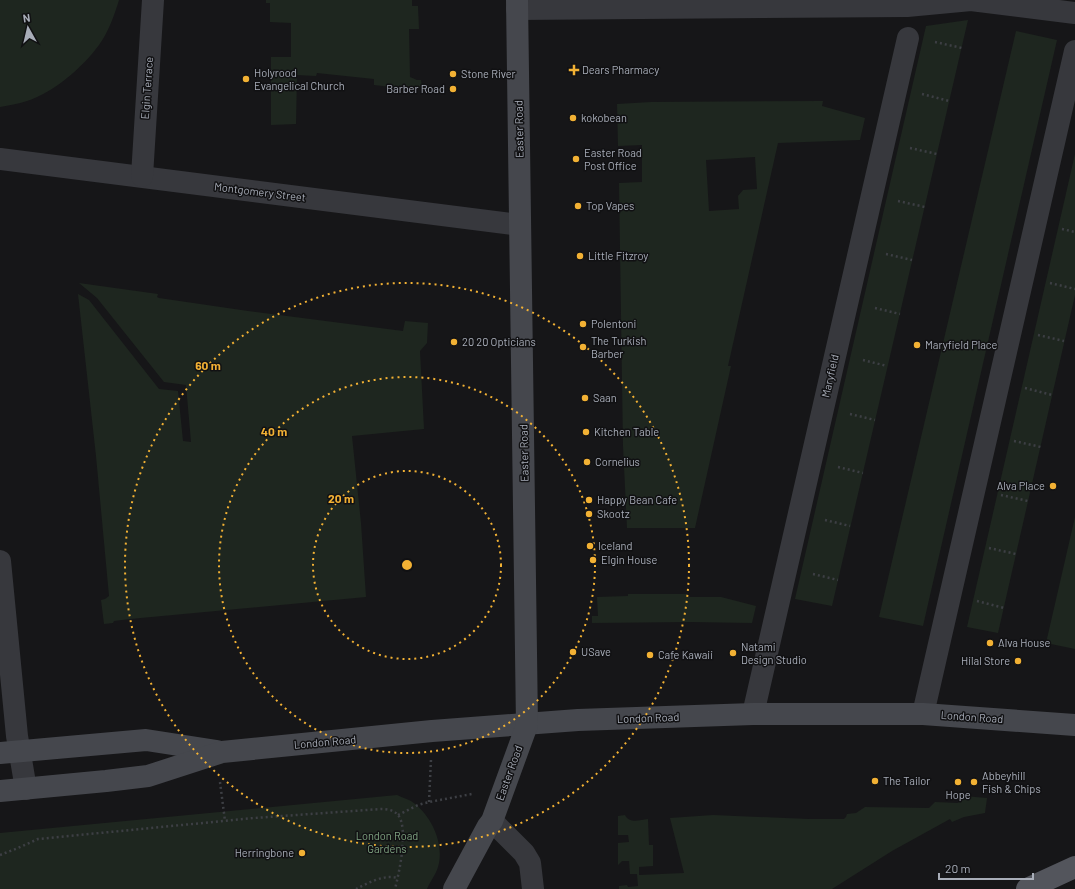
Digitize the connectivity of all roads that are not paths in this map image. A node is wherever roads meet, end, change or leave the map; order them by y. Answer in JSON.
{"nodes":[{"id":1,"x":153,"y":0,"type":"edge"},
{"id":2,"x":517,"y":4,"type":"edge"},
{"id":3,"x":1075,"y":13,"type":"edge"},
{"id":4,"x":908,"y":38,"type":"dead end"},
{"id":5,"x":1075,"y":51,"type":"edge"},
{"id":6,"x":0,"y":158,"type":"edge"},
{"id":7,"x":142,"y":176,"type":"junction"},
{"id":8,"x":520,"y":225,"type":"junction"},
{"id":9,"x":0,"y":561,"type":"edge"},
{"id":10,"x":753,"y":714,"type":"junction"},
{"id":11,"x":923,"y":714,"type":"junction"},
{"id":12,"x":527,"y":725,"type":"junction"},
{"id":13,"x":1075,"y":725,"type":"edge"},
{"id":14,"x":10,"y":752,"type":"edge"},
{"id":15,"x":220,"y":753,"type":"junction"},
{"id":16,"x":26,"y":789,"type":"junction"},
{"id":17,"x":0,"y":791,"type":"edge"},
{"id":18,"x":492,"y":820,"type":"junction"},
{"id":19,"x":1075,"y":867,"type":"edge"},
{"id":20,"x":454,"y":889,"type":"edge"},
{"id":21,"x":533,"y":889,"type":"edge"},
{"id":22,"x":1027,"y":889,"type":"edge"}],
"edges":[{"from":1,"to":7,"type":"street","name":"Elgin Terrace"},
{"from":2,"to":3,"type":"street"},
{"from":2,"to":8,"type":"main road","name":"Easter Road"},
{"from":4,"to":10,"type":"street","name":"Maryfield"},
{"from":5,"to":11,"type":"street"},
{"from":6,"to":7,"type":"street","name":"Montgomery Street"},
{"from":7,"to":8,"type":"street","name":"Montgomery Street"},
{"from":8,"to":12,"type":"main road","name":"Easter Road"},
{"from":9,"to":14,"type":"street"},
{"from":10,"to":11,"type":"main road","name":"London Road"},
{"from":10,"to":12,"type":"main road","name":"London Road"},
{"from":11,"to":13,"type":"main road","name":"London Road"},
{"from":12,"to":15,"type":"main road","name":"London Road"},
{"from":12,"to":18,"type":"main road","name":"Easter Road"},
{"from":14,"to":15,"type":"main road","name":"London Road"},
{"from":14,"to":16,"type":"street"},
{"from":15,"to":16,"type":"main road","name":"London Road"},
{"from":16,"to":17,"type":"main road","name":"London Road"},
{"from":18,"to":20,"type":"main road","name":"Easter Road"},
{"from":18,"to":21,"type":"street"},
{"from":19,"to":22,"type":"main road"}]}
